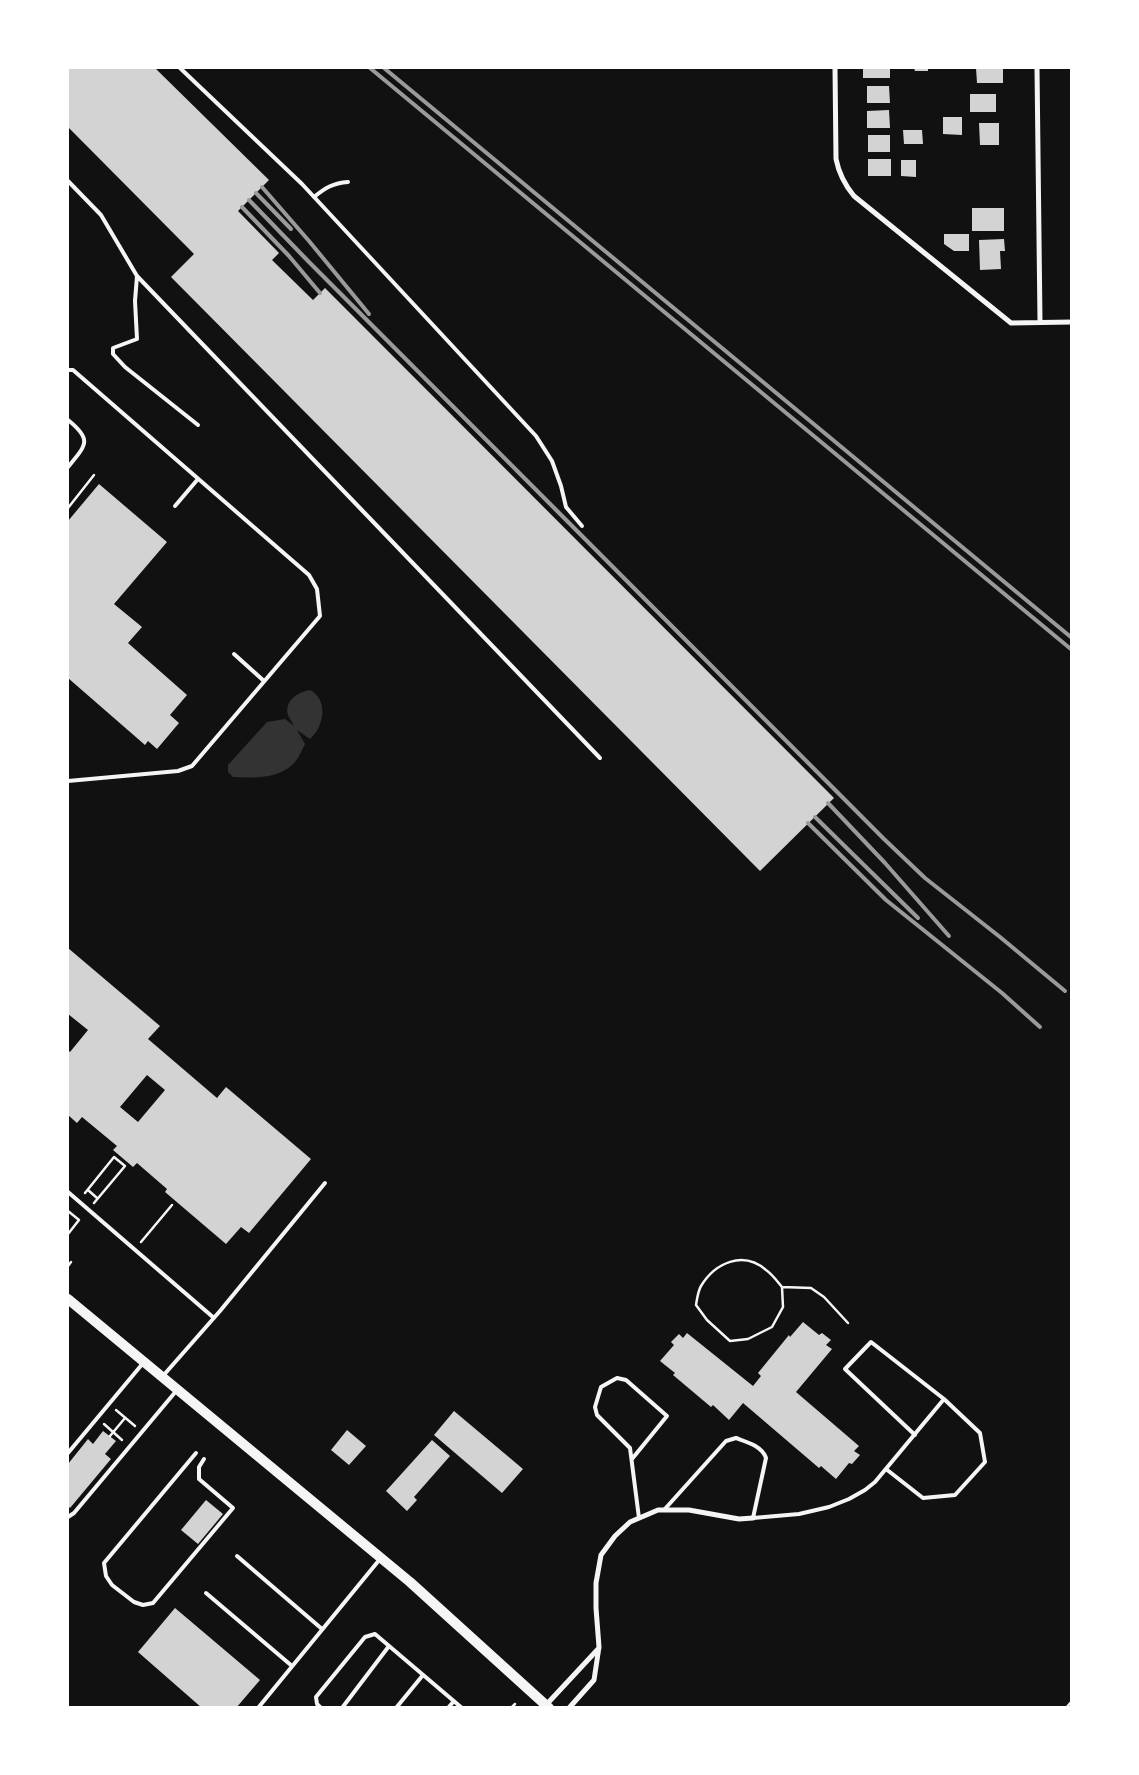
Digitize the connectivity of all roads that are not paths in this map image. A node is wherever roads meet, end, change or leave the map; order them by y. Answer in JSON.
{"nodes":[{"id":1,"x":180,"y":68,"type":"edge"},
{"id":2,"x":835,"y":68,"type":"edge"},
{"id":3,"x":1037,"y":68,"type":"edge"},
{"id":4,"x":68,"y":181,"type":"edge"},
{"id":5,"x":348,"y":182,"type":"dead end"},
{"id":6,"x":314,"y":197,"type":"junction"},
{"id":7,"x":137,"y":276,"type":"junction"},
{"id":8,"x":1040,"y":322,"type":"junction"},
{"id":9,"x":1072,"y":322,"type":"edge"},
{"id":10,"x":68,"y":370,"type":"edge"},
{"id":11,"x":68,"y":420,"type":"edge"},
{"id":12,"x":198,"y":425,"type":"dead end"},
{"id":13,"x":68,"y":467,"type":"edge"},
{"id":14,"x":198,"y":479,"type":"junction"},
{"id":15,"x":175,"y":506,"type":"dead end"},
{"id":16,"x":582,"y":526,"type":"dead end"},
{"id":17,"x":234,"y":654,"type":"dead end"},
{"id":18,"x":264,"y":681,"type":"junction"},
{"id":19,"x":600,"y":758,"type":"dead end"},
{"id":20,"x":68,"y":781,"type":"edge"},
{"id":21,"x":325,"y":1183,"type":"dead end"},
{"id":22,"x":68,"y":1192,"type":"edge"},
{"id":23,"x":68,"y":1300,"type":"edge"},
{"id":24,"x":214,"y":1318,"type":"junction"},
{"id":25,"x":144,"y":1362,"type":"junction"},
{"id":26,"x":162,"y":1377,"type":"junction"},
{"id":27,"x":177,"y":1390,"type":"junction"},
{"id":28,"x":944,"y":1400,"type":"junction"},
{"id":29,"x":915,"y":1435,"type":"junction"},
{"id":30,"x":196,"y":1452,"type":"dead end"},
{"id":31,"x":68,"y":1453,"type":"edge"},
{"id":32,"x":204,"y":1459,"type":"dead end"},
{"id":33,"x":632,"y":1459,"type":"junction"},
{"id":34,"x":886,"y":1469,"type":"junction"},
{"id":35,"x":664,"y":1510,"type":"junction"},
{"id":36,"x":69,"y":1516,"type":"edge"},
{"id":37,"x":639,"y":1518,"type":"junction"},
{"id":38,"x":752,"y":1518,"type":"junction"},
{"id":39,"x":237,"y":1556,"type":"dead end"},
{"id":40,"x":381,"y":1558,"type":"junction"},
{"id":41,"x":206,"y":1593,"type":"dead end"},
{"id":42,"x":322,"y":1629,"type":"junction"},
{"id":43,"x":389,"y":1646,"type":"junction"},
{"id":44,"x":599,"y":1647,"type":"junction"},
{"id":45,"x":292,"y":1666,"type":"junction"},
{"id":46,"x":423,"y":1675,"type":"junction"},
{"id":47,"x":454,"y":1701,"type":"junction"},
{"id":48,"x":548,"y":1706,"type":"edge"},
{"id":49,"x":258,"y":1708,"type":"edge"},
{"id":50,"x":321,"y":1708,"type":"edge"},
{"id":51,"x":342,"y":1708,"type":"edge"},
{"id":52,"x":396,"y":1708,"type":"edge"},
{"id":53,"x":448,"y":1708,"type":"edge"},
{"id":54,"x":462,"y":1708,"type":"edge"},
{"id":55,"x":569,"y":1708,"type":"edge"}],
"edges":[{"from":1,"to":6,"type":"lane"},
{"from":2,"to":8,"type":"street"},
{"from":3,"to":8,"type":"street"},
{"from":4,"to":7,"type":"lane"},
{"from":5,"to":6,"type":"lane"},
{"from":6,"to":16,"type":"lane"},
{"from":7,"to":12,"type":"lane"},
{"from":7,"to":19,"type":"lane"},
{"from":8,"to":9,"type":"street"},
{"from":10,"to":14,"type":"lane"},
{"from":11,"to":13,"type":"lane"},
{"from":14,"to":15,"type":"lane"},
{"from":14,"to":18,"type":"lane"},
{"from":17,"to":18,"type":"lane"},
{"from":18,"to":20,"type":"lane"},
{"from":21,"to":24,"type":"lane"},
{"from":22,"to":24,"type":"lane"},
{"from":23,"to":25,"type":"main road"},
{"from":24,"to":26,"type":"lane"},
{"from":25,"to":26,"type":"main road"},
{"from":25,"to":31,"type":"lane"},
{"from":26,"to":27,"type":"main road"},
{"from":27,"to":36,"type":"lane"},
{"from":27,"to":40,"type":"main road"},
{"from":28,"to":29,"type":"lane"},
{"from":28,"to":29,"type":"lane"},
{"from":28,"to":34,"type":"lane"},
{"from":29,"to":34,"type":"lane"},
{"from":30,"to":32,"type":"lane"},
{"from":33,"to":33,"type":"lane"},
{"from":33,"to":37,"type":"lane"},
{"from":34,"to":38,"type":"lane"},
{"from":35,"to":37,"type":"street"},
{"from":35,"to":38,"type":"street"},
{"from":35,"to":38,"type":"lane"},
{"from":37,"to":44,"type":"street"},
{"from":39,"to":42,"type":"lane"},
{"from":40,"to":42,"type":"lane"},
{"from":40,"to":48,"type":"main road"},
{"from":41,"to":45,"type":"lane"},
{"from":42,"to":45,"type":"lane"},
{"from":43,"to":46,"type":"lane"},
{"from":43,"to":50,"type":"lane"},
{"from":43,"to":51,"type":"lane"},
{"from":44,"to":48,"type":"street"},
{"from":44,"to":55,"type":"street"},
{"from":45,"to":49,"type":"lane"},
{"from":46,"to":47,"type":"lane"},
{"from":46,"to":52,"type":"lane"},
{"from":47,"to":53,"type":"lane"},
{"from":47,"to":54,"type":"lane"}]}
